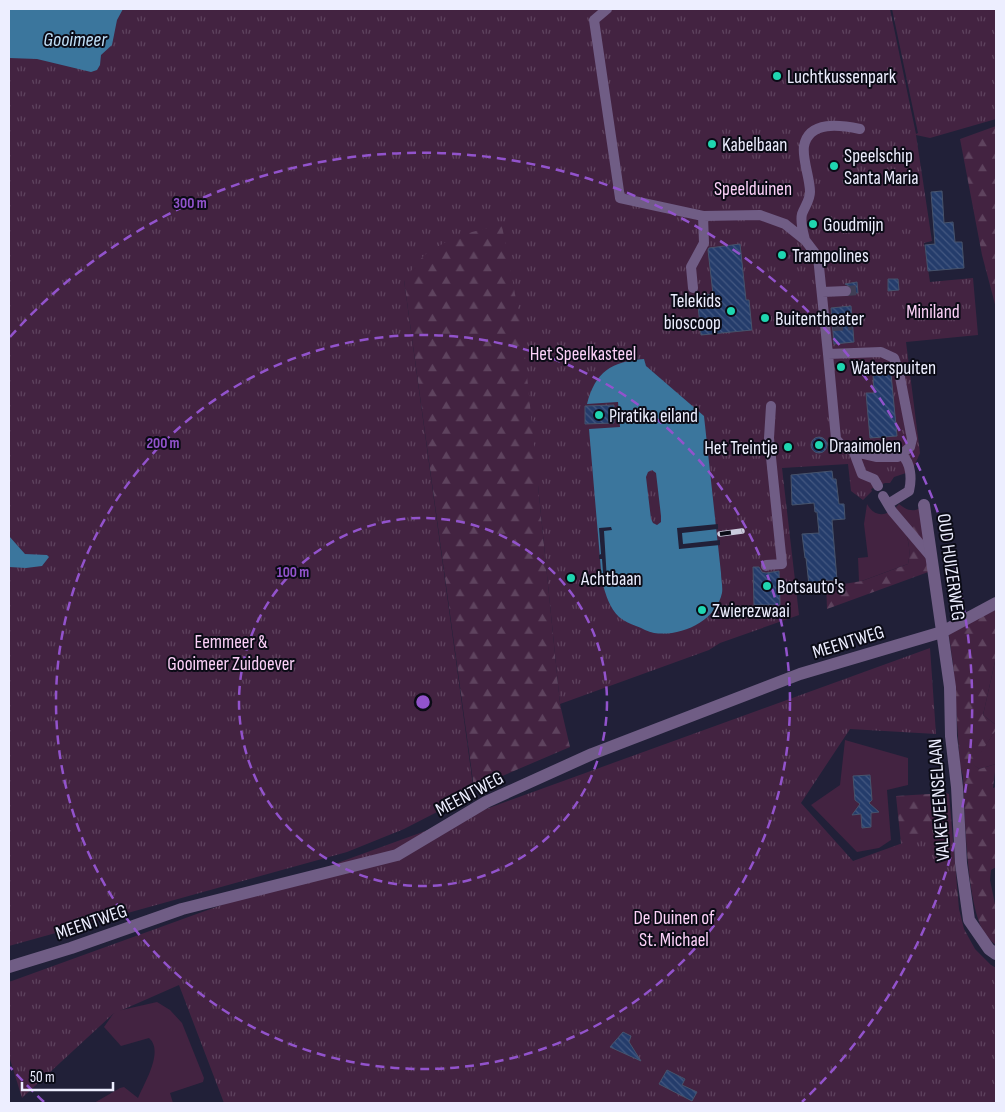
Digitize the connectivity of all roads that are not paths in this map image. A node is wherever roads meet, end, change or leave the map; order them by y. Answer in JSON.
{"nodes":[{"id":1,"x":607,"y":10,"type":"edge"},
{"id":2,"x":860,"y":129,"type":"dead end"},
{"id":3,"x":704,"y":216,"type":"junction"},
{"id":4,"x":805,"y":240,"type":"junction"},
{"id":5,"x":693,"y":288,"type":"dead end"},
{"id":6,"x":846,"y":291,"type":"tunnel mouth"},
{"id":7,"x":822,"y":292,"type":"junction"},
{"id":8,"x":828,"y":354,"type":"junction"},
{"id":9,"x":771,"y":406,"type":"dead end"},
{"id":10,"x":853,"y":450,"type":"junction"},
{"id":11,"x":902,"y":455,"type":"junction"},
{"id":12,"x":878,"y":486,"type":"dead end"},
{"id":13,"x":924,"y":505,"type":"dead end"},
{"id":14,"x":931,"y":557,"type":"junction"},
{"id":15,"x":766,"y":566,"type":"dead end"},
{"id":16,"x":996,"y":603,"type":"edge"},
{"id":17,"x":942,"y":632,"type":"junction"},
{"id":18,"x":996,"y":954,"type":"edge"},
{"id":19,"x":9,"y":967,"type":"edge"}],
"edges":[{"from":1,"to":3,"type":"street"},
{"from":2,"to":4,"type":"street"},
{"from":3,"to":4,"type":"street"},
{"from":3,"to":5,"type":"street"},
{"from":4,"to":7,"type":"street"},
{"from":6,"to":7,"type":"street"},
{"from":7,"to":8,"type":"street"},
{"from":8,"to":10,"type":"street"},
{"from":8,"to":11,"type":"street"},
{"from":9,"to":15,"type":"street"},
{"from":10,"to":11,"type":"street"},
{"from":10,"to":12,"type":"street"},
{"from":11,"to":14,"type":"street"},
{"from":13,"to":14,"type":"street","name":"OUD HUIZERWEG"},
{"from":14,"to":17,"type":"street","name":"OUD HUIZERWEG"},
{"from":16,"to":17,"type":"street","name":"OUD HUIZERWEG"},
{"from":17,"to":18,"type":"street","name":"VALKEVEENSELAAN"},
{"from":17,"to":19,"type":"street","name":"MEENTWEG"}]}
